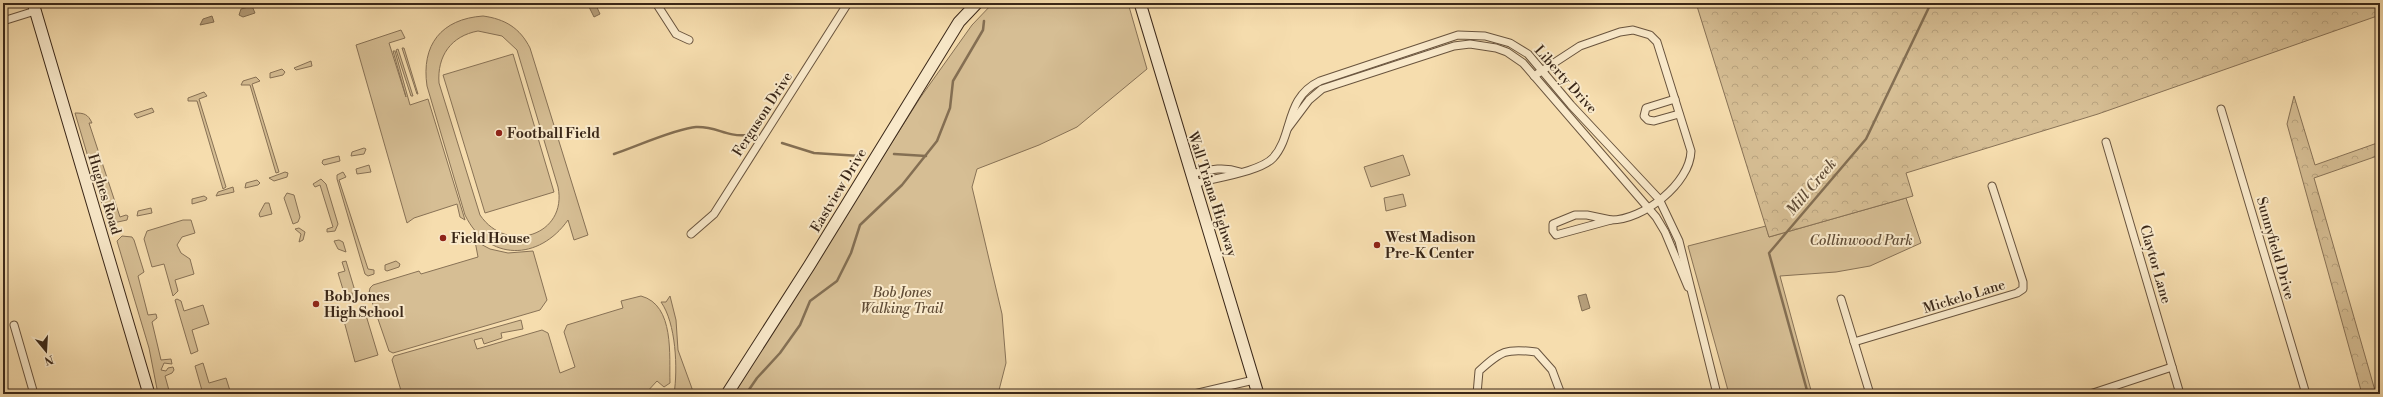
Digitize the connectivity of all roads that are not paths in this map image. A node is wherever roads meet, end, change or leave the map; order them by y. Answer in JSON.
{"nodes":[{"id":1,"x":656,"y":3,"type":"edge"},
{"id":2,"x":848,"y":3,"type":"edge"},
{"id":3,"x":1140,"y":3,"type":"edge"},
{"id":4,"x":975,"y":4,"type":"edge"},
{"id":5,"x":34,"y":7,"type":"edge"},
{"id":6,"x":3,"y":21,"type":"edge"},
{"id":7,"x":689,"y":40,"type":"dead end"},
{"id":8,"x":1542,"y":70,"type":"junction"},
{"id":9,"x":1534,"y":76,"type":"junction"},
{"id":10,"x":1675,"y":99,"type":"junction"},
{"id":11,"x":2221,"y":109,"type":"dead end"},
{"id":12,"x":1680,"y":114,"type":"junction"},
{"id":13,"x":1287,"y":129,"type":"junction"},
{"id":14,"x":2106,"y":142,"type":"dead end"},
{"id":15,"x":1193,"y":179,"type":"junction"},
{"id":16,"x":1992,"y":186,"type":"dead end"},
{"id":17,"x":1659,"y":199,"type":"junction"},
{"id":18,"x":1649,"y":207,"type":"junction"},
{"id":19,"x":1611,"y":220,"type":"junction"},
{"id":20,"x":691,"y":234,"type":"dead end"},
{"id":21,"x":1691,"y":295,"type":"junction"},
{"id":22,"x":1841,"y":298,"type":"dead end"},
{"id":23,"x":14,"y":325,"type":"dead end"},
{"id":24,"x":1854,"y":342,"type":"junction"},
{"id":25,"x":2172,"y":367,"type":"junction"},
{"id":26,"x":1254,"y":380,"type":"junction"},
{"id":27,"x":34,"y":394,"type":"edge"},
{"id":28,"x":149,"y":394,"type":"edge"},
{"id":29,"x":727,"y":394,"type":"edge"},
{"id":30,"x":1194,"y":394,"type":"edge"},
{"id":31,"x":1258,"y":394,"type":"edge"},
{"id":32,"x":1477,"y":394,"type":"edge"},
{"id":33,"x":1561,"y":394,"type":"edge"},
{"id":34,"x":1717,"y":394,"type":"edge"},
{"id":35,"x":1870,"y":394,"type":"edge"},
{"id":36,"x":2090,"y":394,"type":"edge"},
{"id":37,"x":2180,"y":394,"type":"edge"},
{"id":38,"x":2306,"y":394,"type":"edge"}],
"edges":[{"from":1,"to":7,"type":"street"},
{"from":2,"to":20,"type":"street","name":"Ferguson Drive"},
{"from":3,"to":15,"type":"main road","name":"Wall Triana Highway"},
{"from":4,"to":29,"type":"main road","name":"Eastview Drive"},
{"from":5,"to":6,"type":"street"},
{"from":5,"to":28,"type":"main road","name":"Hughes Road"},
{"from":8,"to":9,"type":"street"},
{"from":8,"to":10,"type":"street"},
{"from":8,"to":13,"type":"street","name":"Liberty Drive"},
{"from":8,"to":17,"type":"street","name":"Liberty Drive"},
{"from":9,"to":13,"type":"street","name":"Liberty Drive"},
{"from":9,"to":18,"type":"street","name":"Liberty Drive"},
{"from":10,"to":12,"type":"street"},
{"from":10,"to":12,"type":"street"},
{"from":11,"to":38,"type":"street","name":"Sunnyfield Drive"},
{"from":12,"to":17,"type":"street"},
{"from":13,"to":15,"type":"street","name":"Liberty Drive"},
{"from":14,"to":25,"type":"street","name":"Claytor Lane"},
{"from":15,"to":26,"type":"main road","name":"Wall Triana Highway"},
{"from":16,"to":24,"type":"street","name":"Mickelo Lane"},
{"from":17,"to":18,"type":"street"},
{"from":17,"to":21,"type":"street","name":"Liberty Drive"},
{"from":18,"to":19,"type":"street"},
{"from":18,"to":21,"type":"street","name":"Liberty Drive"},
{"from":19,"to":19,"type":"street"},
{"from":21,"to":34,"type":"street","name":"Liberty Drive"},
{"from":22,"to":24,"type":"street"},
{"from":23,"to":27,"type":"street"},
{"from":24,"to":35,"type":"street"},
{"from":25,"to":36,"type":"street"},
{"from":25,"to":37,"type":"street","name":"Claytor Lane"},
{"from":26,"to":30,"type":"street"},
{"from":26,"to":31,"type":"main road","name":"Wall Triana Highway"},
{"from":32,"to":33,"type":"street"}]}
